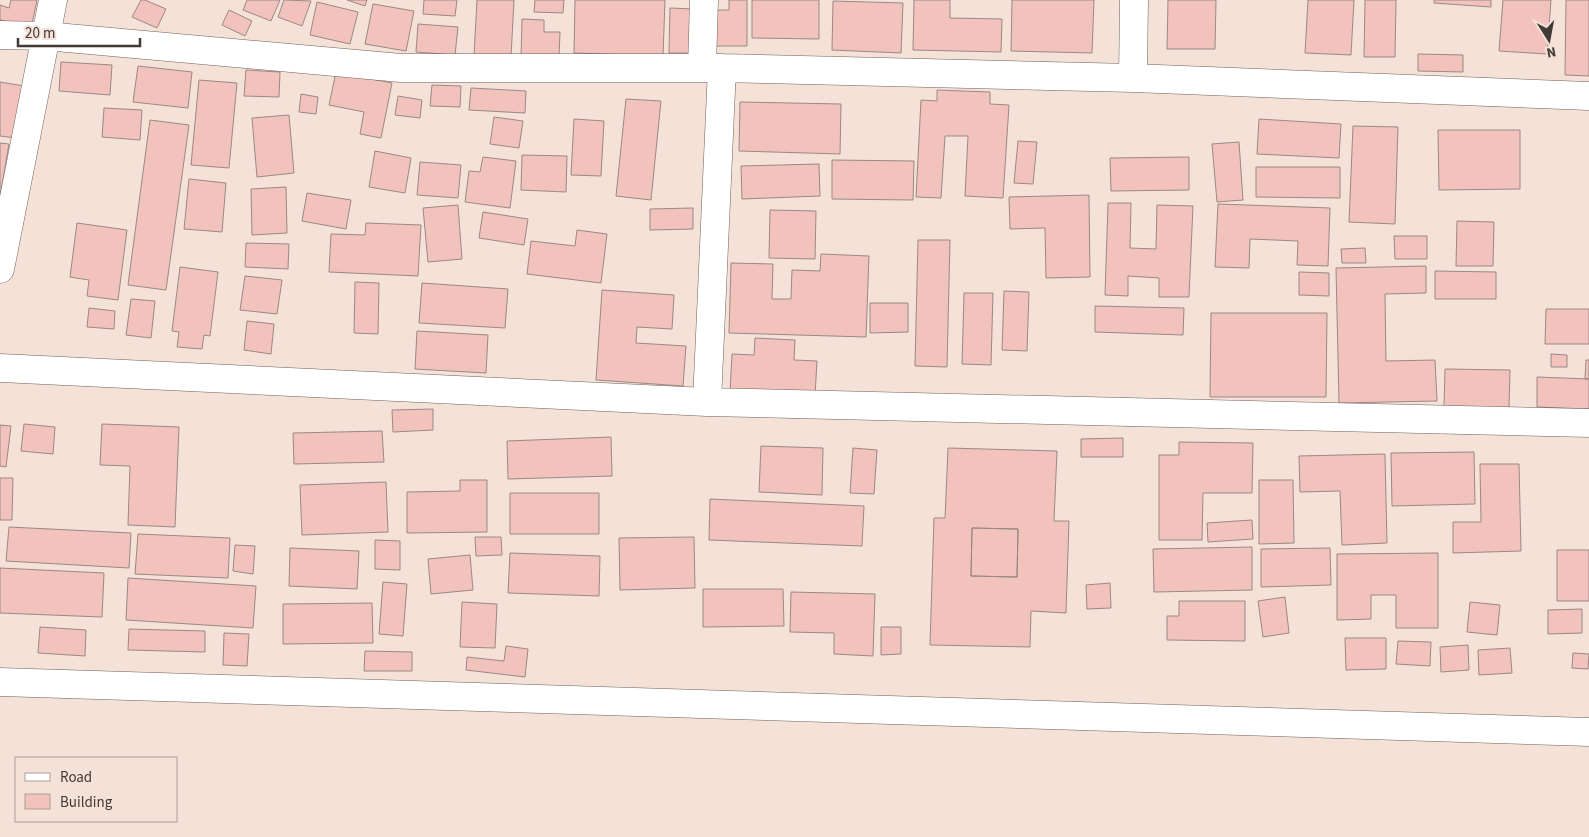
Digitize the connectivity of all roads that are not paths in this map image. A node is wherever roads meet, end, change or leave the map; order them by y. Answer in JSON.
{"nodes":[{"id":1,"x":54,"y":0,"type":"edge"},
{"id":2,"x":704,"y":0,"type":"edge"},
{"id":3,"x":1134,"y":0,"type":"edge"},
{"id":4,"x":0,"y":35,"type":"edge"},
{"id":5,"x":45,"y":36,"type":"junction"},
{"id":6,"x":712,"y":68,"type":"junction"},
{"id":7,"x":1133,"y":78,"type":"junction"},
{"id":8,"x":1589,"y":96,"type":"edge"},
{"id":9,"x":0,"y":269,"type":"edge"},
{"id":10,"x":0,"y":368,"type":"edge"},
{"id":11,"x":708,"y":402,"type":"junction"},
{"id":12,"x":1589,"y":423,"type":"edge"},
{"id":13,"x":0,"y":682,"type":"edge"},
{"id":14,"x":1589,"y":732,"type":"edge"}],
"edges":[{"from":1,"to":5,"type":"street"},
{"from":2,"to":6,"type":"street"},
{"from":3,"to":7,"type":"street"},
{"from":4,"to":5,"type":"street"},
{"from":5,"to":6,"type":"street"},
{"from":5,"to":9,"type":"street"},
{"from":6,"to":7,"type":"street"},
{"from":6,"to":11,"type":"street"},
{"from":7,"to":8,"type":"street"},
{"from":10,"to":11,"type":"street"},
{"from":11,"to":12,"type":"street"},
{"from":13,"to":14,"type":"street"}]}
